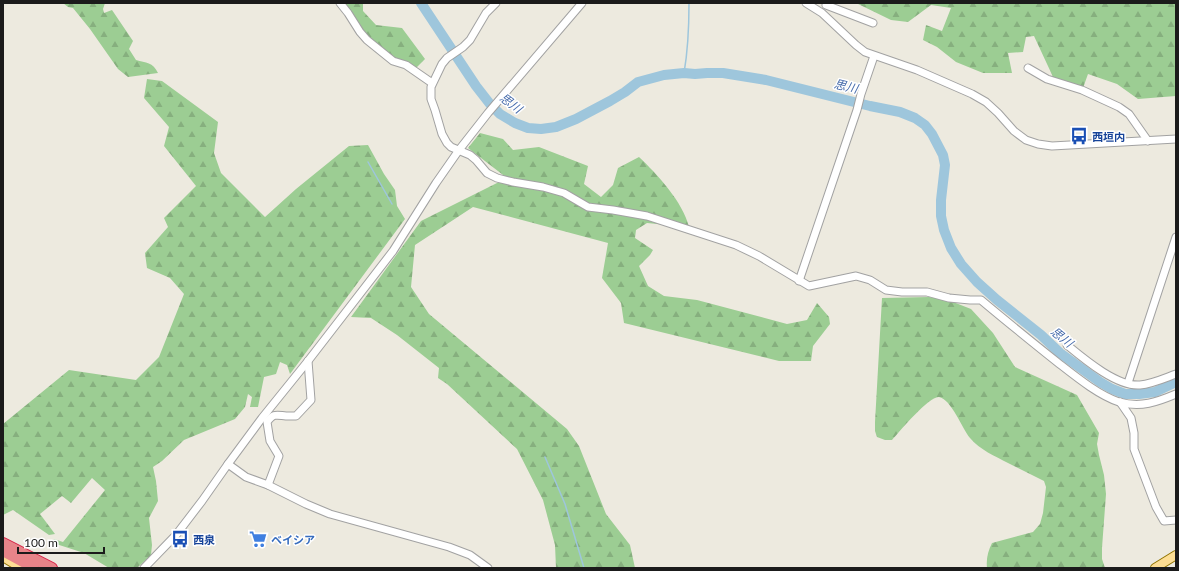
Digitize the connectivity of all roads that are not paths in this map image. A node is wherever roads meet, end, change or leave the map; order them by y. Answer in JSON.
{"nodes":[{"id":1,"x":340,"y":3,"type":"edge"},
{"id":2,"x":496,"y":3,"type":"edge"},
{"id":3,"x":582,"y":3,"type":"edge"},
{"id":4,"x":806,"y":3,"type":"edge"},
{"id":5,"x":826,"y":4,"type":"edge"},
{"id":6,"x":822,"y":13,"type":"junction"},
{"id":7,"x":874,"y":23,"type":"dead end"},
{"id":8,"x":874,"y":56,"type":"junction"},
{"id":9,"x":1028,"y":68,"type":"dead end"},
{"id":10,"x":432,"y":84,"type":"junction"},
{"id":11,"x":1176,"y":139,"type":"edge"},
{"id":12,"x":1148,"y":141,"type":"junction"},
{"id":13,"x":459,"y":150,"type":"junction"},
{"id":14,"x":1176,"y":237,"type":"edge"},
{"id":15,"x":799,"y":281,"type":"junction"},
{"id":16,"x":1067,"y":345,"type":"dead end"},
{"id":17,"x":308,"y":361,"type":"junction"},
{"id":18,"x":1176,"y":374,"type":"edge"},
{"id":19,"x":1128,"y":383,"type":"junction"},
{"id":20,"x":1176,"y":394,"type":"edge"},
{"id":21,"x":1120,"y":402,"type":"junction"},
{"id":22,"x":265,"y":420,"type":"junction"},
{"id":23,"x":228,"y":464,"type":"junction"},
{"id":24,"x":268,"y":485,"type":"junction"},
{"id":25,"x":1176,"y":520,"type":"edge"},
{"id":26,"x":3,"y":543,"type":"edge"},
{"id":27,"x":3,"y":551,"type":"edge"},
{"id":28,"x":1176,"y":555,"type":"edge"},
{"id":29,"x":3,"y":557,"type":"edge"},
{"id":30,"x":21,"y":568,"type":"edge"},
{"id":31,"x":34,"y":568,"type":"edge"},
{"id":32,"x":52,"y":568,"type":"edge"},
{"id":33,"x":144,"y":568,"type":"edge"},
{"id":34,"x":488,"y":568,"type":"edge"},
{"id":35,"x":1155,"y":568,"type":"edge"}],
"edges":[{"from":1,"to":10,"type":"street"},
{"from":2,"to":10,"type":"street"},
{"from":3,"to":13,"type":"street"},
{"from":4,"to":6,"type":"street"},
{"from":5,"to":6,"type":"street"},
{"from":5,"to":7,"type":"street"},
{"from":6,"to":8,"type":"street"},
{"from":8,"to":12,"type":"street"},
{"from":8,"to":15,"type":"street"},
{"from":9,"to":12,"type":"street"},
{"from":10,"to":13,"type":"street"},
{"from":11,"to":12,"type":"street"},
{"from":13,"to":15,"type":"street"},
{"from":13,"to":17,"type":"street"},
{"from":14,"to":19,"type":"street"},
{"from":15,"to":21,"type":"street"},
{"from":16,"to":19,"type":"street"},
{"from":17,"to":22,"type":"street"},
{"from":17,"to":22,"type":"street"},
{"from":18,"to":19,"type":"street"},
{"from":20,"to":21,"type":"street"},
{"from":21,"to":25,"type":"street"},
{"from":22,"to":23,"type":"street"},
{"from":22,"to":24,"type":"street"},
{"from":23,"to":24,"type":"street"},
{"from":23,"to":33,"type":"street"},
{"from":24,"to":34,"type":"street"},
{"from":26,"to":32,"type":"highway"},
{"from":27,"to":31,"type":"highway"},
{"from":28,"to":35,"type":"main road"},
{"from":29,"to":30,"type":"main road"}]}
